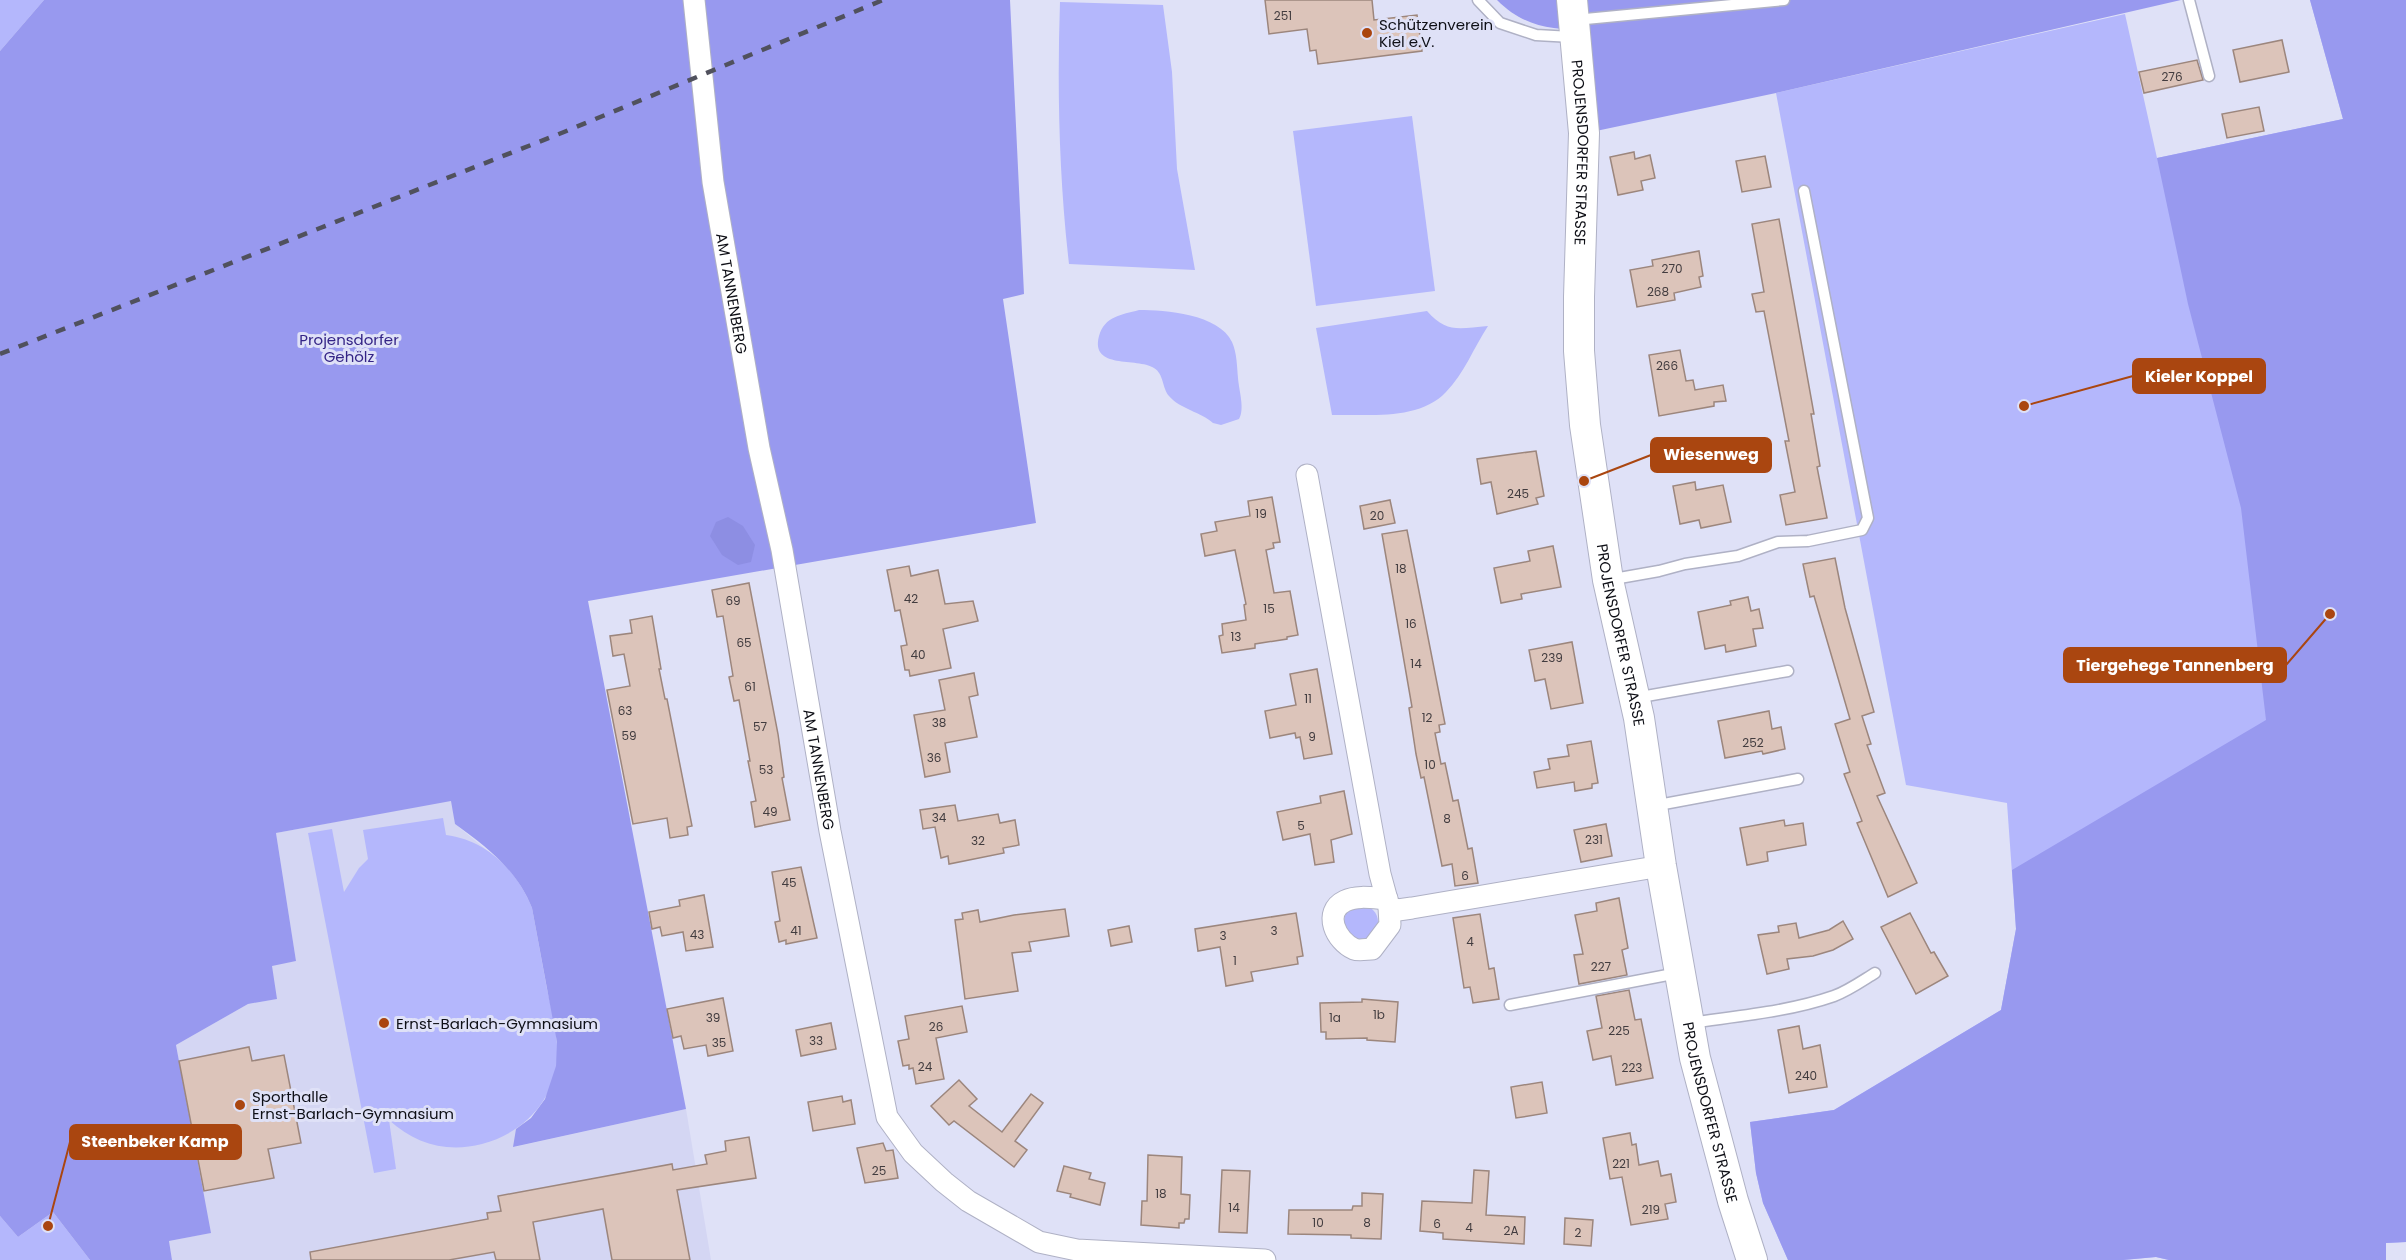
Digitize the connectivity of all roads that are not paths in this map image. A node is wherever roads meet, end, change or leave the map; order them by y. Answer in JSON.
{"nodes":[{"id":1,"x":694,"y":0,"type":"edge"},
{"id":2,"x":1478,"y":0,"type":"edge"},
{"id":3,"x":1784,"y":0,"type":"edge"},
{"id":4,"x":2190,"y":0,"type":"edge"},
{"id":5,"x":1574,"y":19,"type":"edge"},
{"id":6,"x":2209,"y":76,"type":"dead end"},
{"id":7,"x":1804,"y":192,"type":"dead end"},
{"id":8,"x":1307,"y":475,"type":"dead end"},
{"id":9,"x":1608,"y":580,"type":"junction"},
{"id":10,"x":1788,"y":671,"type":"dead end"},
{"id":11,"x":1635,"y":698,"type":"junction"},
{"id":12,"x":1798,"y":778,"type":"dead end"},
{"id":13,"x":1653,"y":806,"type":"junction"},
{"id":14,"x":1661,"y":866,"type":"junction"},
{"id":15,"x":1681,"y":973,"type":"junction"},
{"id":16,"x":1875,"y":973,"type":"dead end"},
{"id":17,"x":1510,"y":1005,"type":"dead end"},
{"id":18,"x":1690,"y":1023,"type":"junction"},
{"id":19,"x":1265,"y":1260,"type":"edge"},
{"id":20,"x":1752,"y":1260,"type":"edge"}],
"edges":[{"from":1,"to":19,"type":"street","name":"AM TANNENBERG"},
{"from":2,"to":5,"type":"lane"},
{"from":3,"to":5,"type":"lane"},
{"from":4,"to":6,"type":"lane"},
{"from":5,"to":9,"type":"street","name":"PROJENSDORFER STRASSE"},
{"from":7,"to":9,"type":"lane"},
{"from":8,"to":14,"type":"street"},
{"from":9,"to":11,"type":"street","name":"PROJENSDORFER STRASSE"},
{"from":10,"to":11,"type":"lane"},
{"from":11,"to":13,"type":"street","name":"PROJENSDORFER STRASSE"},
{"from":12,"to":13,"type":"lane"},
{"from":13,"to":14,"type":"street","name":"PROJENSDORFER STRASSE"},
{"from":14,"to":15,"type":"street","name":"PROJENSDORFER STRASSE"},
{"from":15,"to":17,"type":"lane"},
{"from":15,"to":18,"type":"street","name":"PROJENSDORFER STRASSE"},
{"from":16,"to":18,"type":"lane"},
{"from":18,"to":20,"type":"street","name":"PROJENSDORFER STRASSE"}]}
